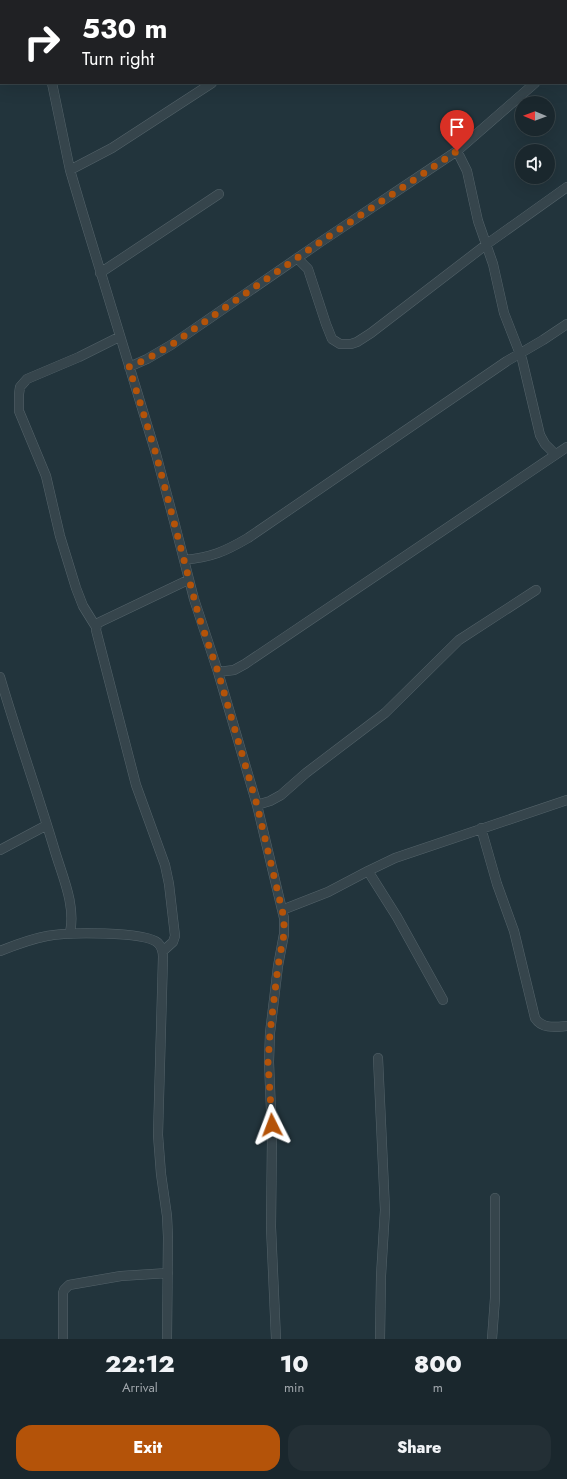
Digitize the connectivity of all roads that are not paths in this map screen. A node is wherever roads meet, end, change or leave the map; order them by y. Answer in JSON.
{"nodes":[{"id":1,"x":52,"y":84,"type":"edge"},
{"id":2,"x":210,"y":84,"type":"edge"},
{"id":3,"x":534,"y":84,"type":"edge"},
{"id":4,"x":457,"y":151,"type":"junction"},
{"id":5,"x":70,"y":170,"type":"junction"},
{"id":6,"x":567,"y":187,"type":"edge"},
{"id":7,"x":219,"y":194,"type":"dead end"},
{"id":8,"x":487,"y":244,"type":"junction"},
{"id":9,"x":298,"y":258,"type":"junction"},
{"id":10,"x":100,"y":273,"type":"junction"},
{"id":11,"x":567,"y":324,"type":"edge"},
{"id":12,"x":119,"y":337,"type":"junction"},
{"id":13,"x":520,"y":353,"type":"junction"},
{"id":14,"x":129,"y":367,"type":"junction"},
{"id":15,"x":567,"y":446,"type":"edge"},
{"id":16,"x":556,"y":454,"type":"junction"},
{"id":17,"x":184,"y":560,"type":"junction"},
{"id":18,"x":188,"y":580,"type":"junction"},
{"id":19,"x":536,"y":590,"type":"dead end"},
{"id":20,"x":96,"y":627,"type":"junction"},
{"id":21,"x":218,"y":672,"type":"junction"},
{"id":22,"x":0,"y":677,"type":"edge"},
{"id":23,"x":567,"y":800,"type":"edge"},
{"id":24,"x":257,"y":805,"type":"junction"},
{"id":25,"x":47,"y":825,"type":"junction"},
{"id":26,"x":481,"y":828,"type":"junction"},
{"id":27,"x":0,"y":850,"type":"edge"},
{"id":28,"x":368,"y":870,"type":"junction"},
{"id":29,"x":282,"y":910,"type":"junction"},
{"id":30,"x":70,"y":934,"type":"junction"},
{"id":31,"x":0,"y":951,"type":"edge"},
{"id":32,"x":163,"y":951,"type":"junction"},
{"id":33,"x":443,"y":1000,"type":"dead end"},
{"id":34,"x":567,"y":1026,"type":"edge"},
{"id":35,"x":378,"y":1058,"type":"dead end"},
{"id":36,"x":495,"y":1198,"type":"dead end"},
{"id":37,"x":168,"y":1273,"type":"junction"},
{"id":38,"x":63,"y":1339,"type":"edge"},
{"id":39,"x":167,"y":1339,"type":"edge"},
{"id":40,"x":276,"y":1339,"type":"edge"},
{"id":41,"x":380,"y":1339,"type":"edge"},
{"id":42,"x":492,"y":1339,"type":"edge"}],
"edges":[{"from":1,"to":5,"type":"street"},
{"from":2,"to":5,"type":"street"},
{"from":3,"to":4,"type":"street"},
{"from":4,"to":8,"type":"street"},
{"from":4,"to":9,"type":"street"},
{"from":5,"to":10,"type":"street"},
{"from":6,"to":8,"type":"street"},
{"from":7,"to":10,"type":"street"},
{"from":8,"to":9,"type":"street"},
{"from":8,"to":13,"type":"street"},
{"from":9,"to":14,"type":"street"},
{"from":10,"to":12,"type":"street"},
{"from":11,"to":13,"type":"street"},
{"from":12,"to":14,"type":"street"},
{"from":12,"to":20,"type":"street"},
{"from":13,"to":16,"type":"street"},
{"from":13,"to":17,"type":"street"},
{"from":14,"to":17,"type":"street"},
{"from":15,"to":16,"type":"street"},
{"from":16,"to":21,"type":"street"},
{"from":17,"to":18,"type":"street"},
{"from":18,"to":20,"type":"street"},
{"from":18,"to":21,"type":"street"},
{"from":19,"to":24,"type":"street"},
{"from":20,"to":32,"type":"street"},
{"from":21,"to":24,"type":"street"},
{"from":22,"to":25,"type":"street"},
{"from":23,"to":26,"type":"street"},
{"from":24,"to":29,"type":"street"},
{"from":25,"to":27,"type":"street"},
{"from":25,"to":30,"type":"street"},
{"from":26,"to":28,"type":"street"},
{"from":26,"to":34,"type":"street"},
{"from":28,"to":29,"type":"street"},
{"from":28,"to":33,"type":"street"},
{"from":29,"to":40,"type":"street"},
{"from":30,"to":31,"type":"street"},
{"from":30,"to":32,"type":"street"},
{"from":32,"to":37,"type":"street"},
{"from":35,"to":41,"type":"street"},
{"from":36,"to":42,"type":"street"},
{"from":37,"to":38,"type":"street"},
{"from":37,"to":39,"type":"street"}]}
